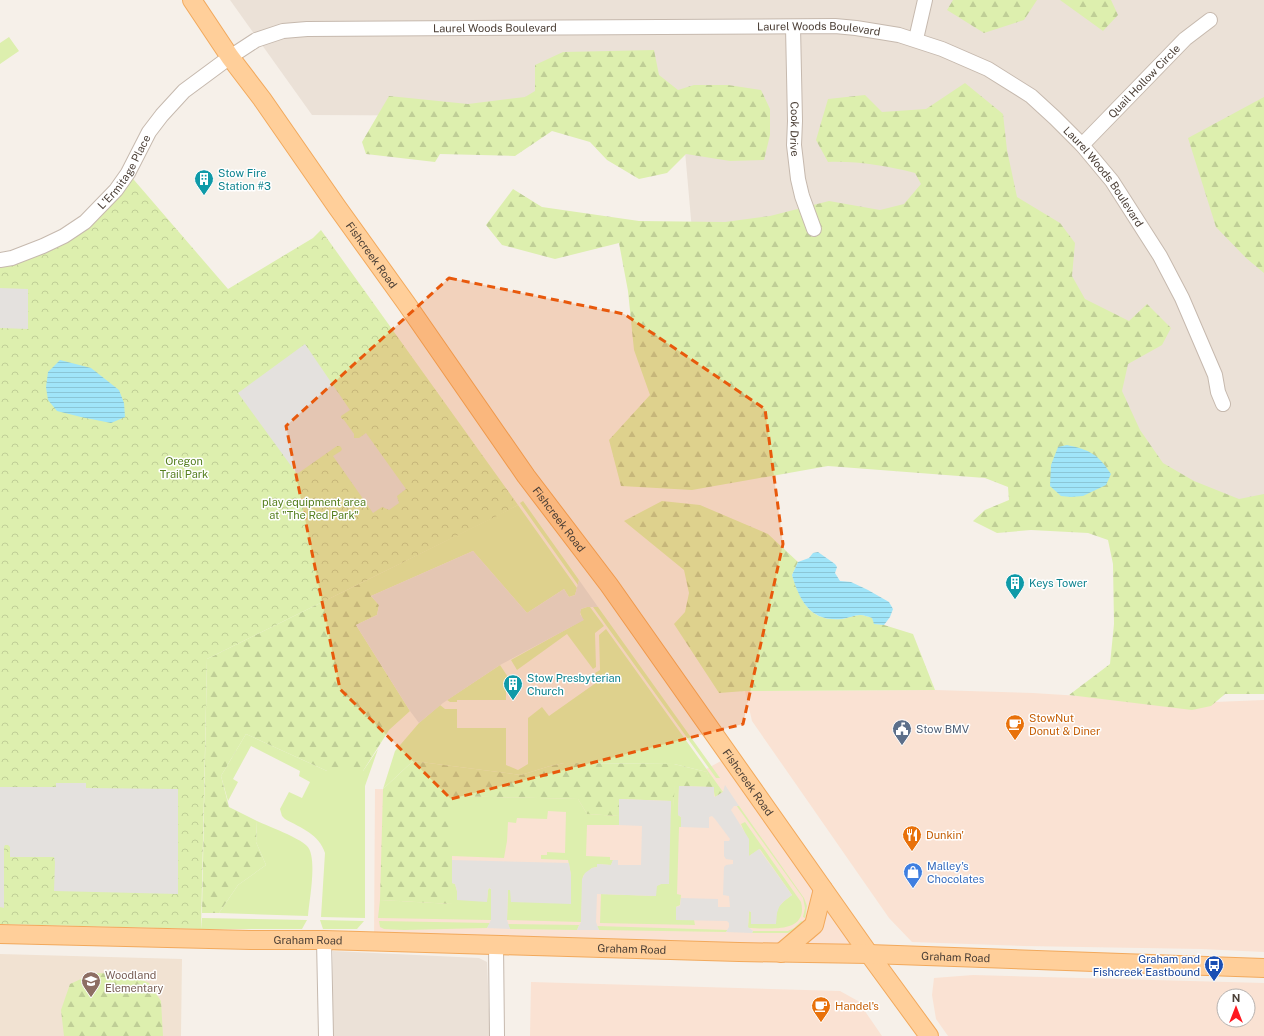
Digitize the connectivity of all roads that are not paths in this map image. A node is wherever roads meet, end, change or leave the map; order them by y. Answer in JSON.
{"nodes":[{"id":1,"x":192,"y":0,"type":"edge"},
{"id":2,"x":926,"y":0,"type":"edge"},
{"id":3,"x":1210,"y":20,"type":"dead end"},
{"id":4,"x":793,"y":27,"type":"junction"},
{"id":5,"x":916,"y":39,"type":"junction"},
{"id":6,"x":230,"y":57,"type":"junction"},
{"id":7,"x":1082,"y":145,"type":"junction"},
{"id":8,"x":814,"y":229,"type":"dead end"},
{"id":9,"x":0,"y":260,"type":"edge"},
{"id":10,"x":1223,"y":404,"type":"dead end"},
{"id":11,"x":823,"y":889,"type":"junction"},
{"id":12,"x":0,"y":934,"type":"edge"},
{"id":13,"x":324,"y":940,"type":"junction"},
{"id":14,"x":496,"y":945,"type":"junction"},
{"id":15,"x":781,"y":953,"type":"junction"},
{"id":16,"x":869,"y":954,"type":"junction"},
{"id":17,"x":1264,"y":968,"type":"edge"},
{"id":18,"x":326,"y":1036,"type":"edge"},
{"id":19,"x":497,"y":1036,"type":"edge"},
{"id":20,"x":929,"y":1036,"type":"edge"}],
"edges":[{"from":1,"to":6,"type":"main road","name":"Fishcreek Road"},
{"from":2,"to":5,"type":"street"},
{"from":3,"to":7,"type":"street","name":"Quail Hollow Circle"},
{"from":4,"to":5,"type":"street","name":"Laurel Woods Boulevard"},
{"from":4,"to":6,"type":"street","name":"Laurel Woods Boulevard"},
{"from":4,"to":8,"type":"street","name":"Cook Drive"},
{"from":5,"to":7,"type":"street","name":"Laurel Woods Boulevard"},
{"from":6,"to":9,"type":"street","name":"L'Ermitage Place"},
{"from":6,"to":11,"type":"main road","name":"Fishcreek Road"},
{"from":7,"to":10,"type":"street","name":"Laurel Woods Boulevard"},
{"from":11,"to":15,"type":"main road"},
{"from":11,"to":16,"type":"main road","name":"Fishcreek Road"},
{"from":12,"to":13,"type":"main road","name":"Graham Road"},
{"from":13,"to":14,"type":"main road","name":"Graham Road"},
{"from":13,"to":18,"type":"street"},
{"from":14,"to":15,"type":"main road","name":"Graham Road"},
{"from":14,"to":19,"type":"street"},
{"from":15,"to":16,"type":"main road","name":"Graham Road"},
{"from":16,"to":17,"type":"main road","name":"Graham Road"},
{"from":16,"to":20,"type":"main road","name":"Fishcreek Road"}]}
